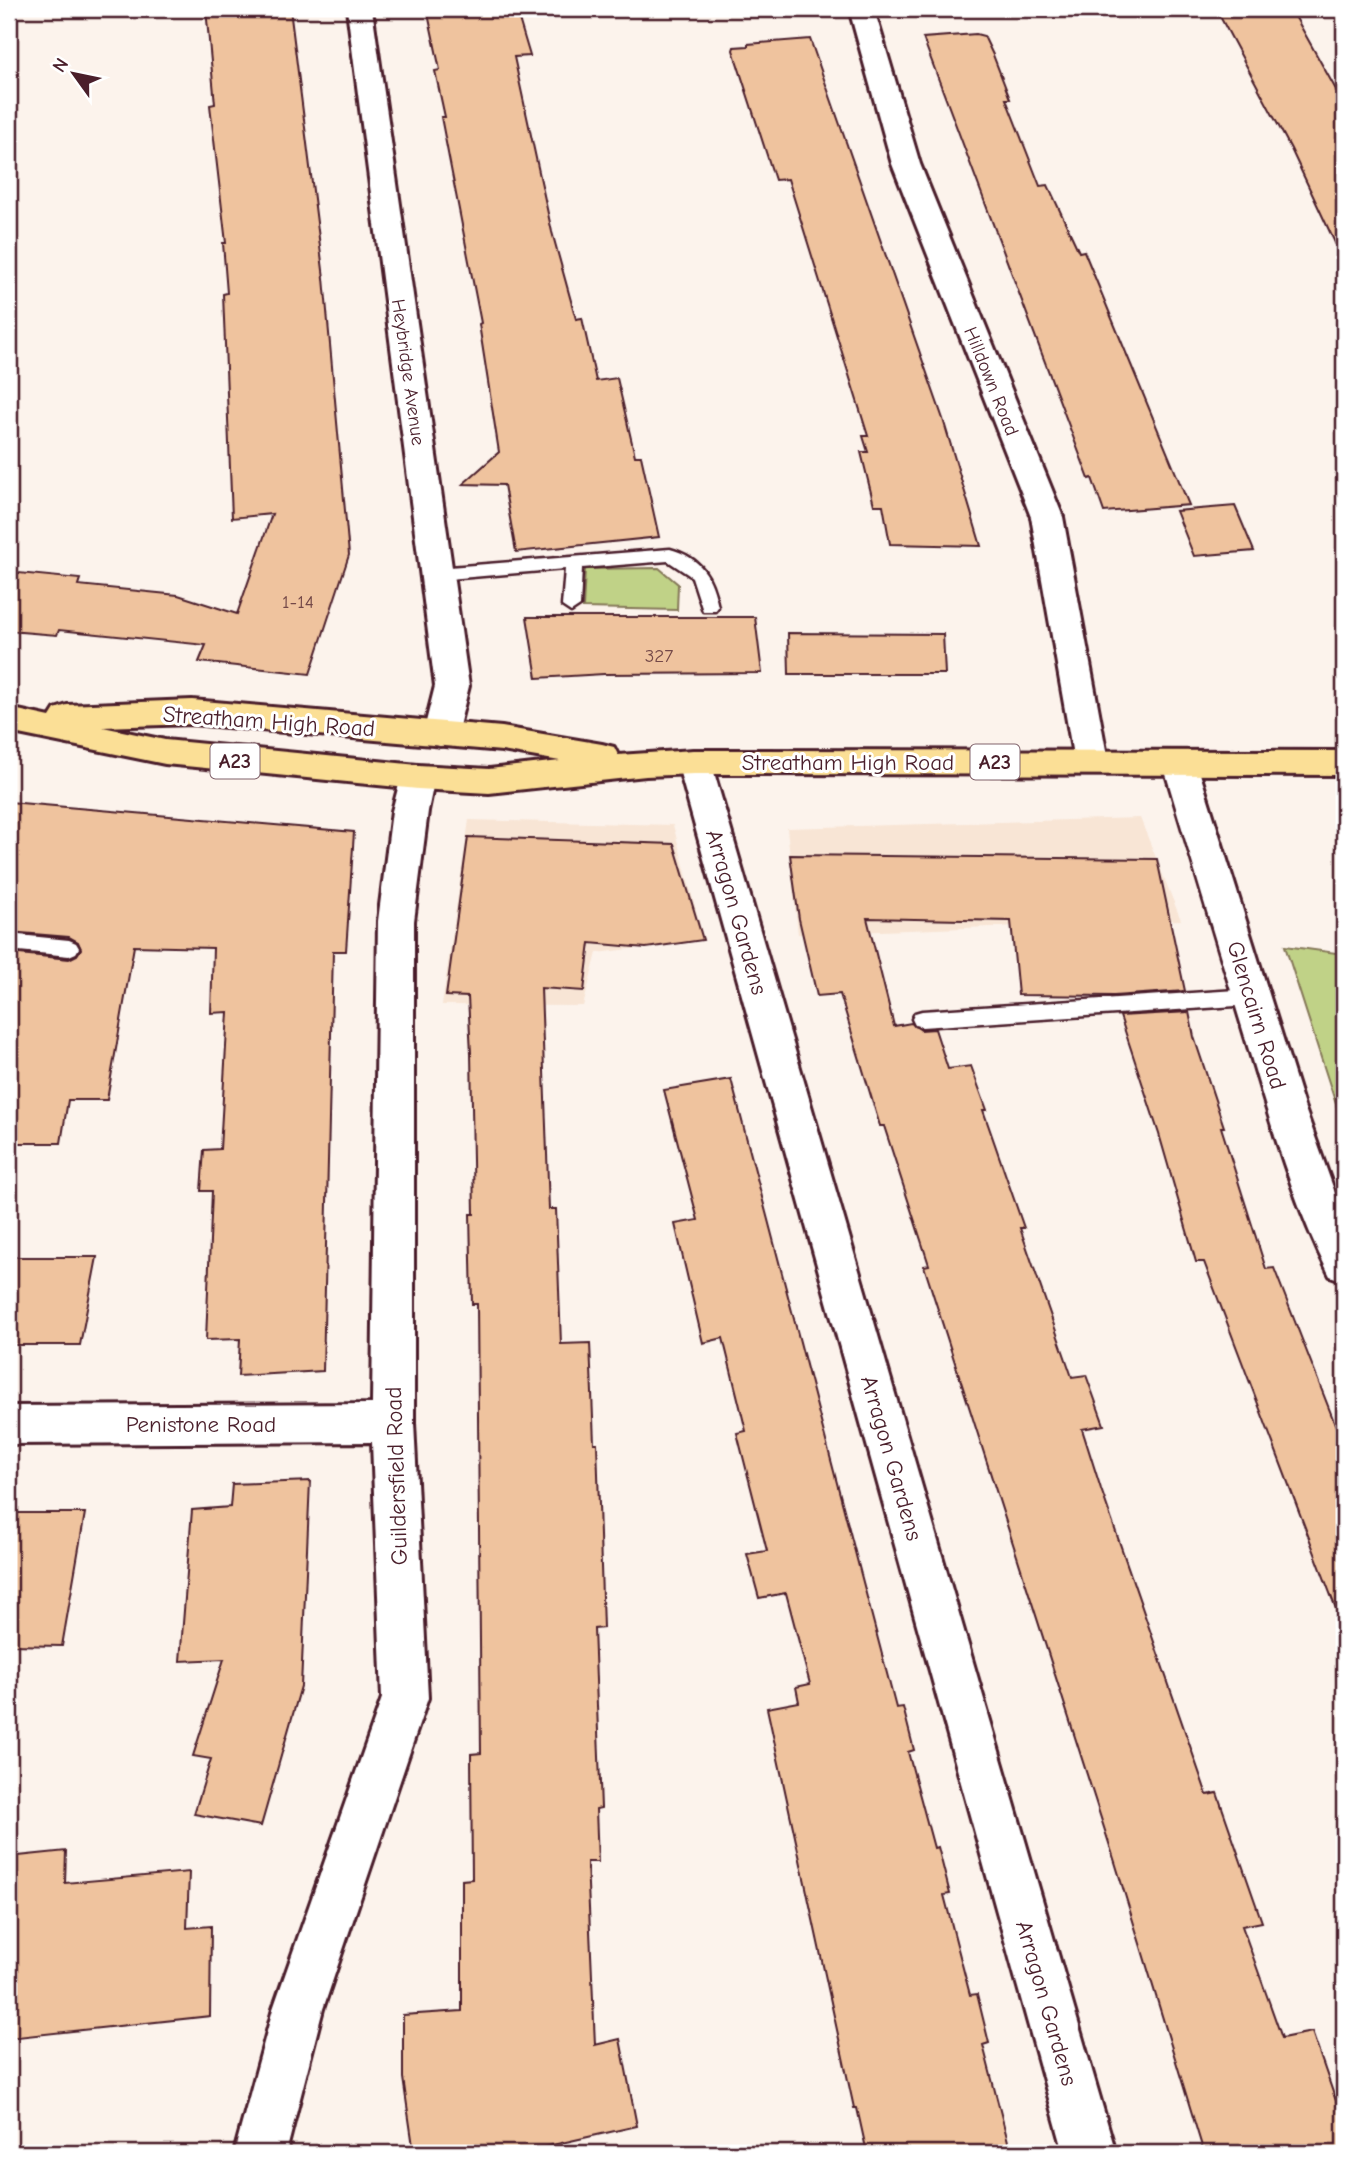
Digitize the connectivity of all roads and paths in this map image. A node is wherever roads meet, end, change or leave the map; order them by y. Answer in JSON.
{"nodes":[{"id":1,"x":359,"y":9,"type":"edge"},
{"id":2,"x":862,"y":9,"type":"edge"},
{"id":3,"x":574,"y":563,"type":"junction"},
{"id":4,"x":437,"y":574,"type":"junction"},
{"id":5,"x":571,"y":606,"type":"dead end"},
{"id":6,"x":709,"y":607,"type":"dead end"},
{"id":7,"x":13,"y":720,"type":"edge"},
{"id":8,"x":440,"y":734,"type":"junction"},
{"id":9,"x":1091,"y":761,"type":"junction"},
{"id":10,"x":694,"y":762,"type":"junction"},
{"id":11,"x":1344,"y":763,"type":"edge"},
{"id":12,"x":646,"y":764,"type":"junction"},
{"id":13,"x":1180,"y":764,"type":"junction"},
{"id":14,"x":418,"y":777,"type":"junction"},
{"id":15,"x":9,"y":942,"type":"edge"},
{"id":16,"x":69,"y":948,"type":"dead end"},
{"id":17,"x":1251,"y":997,"type":"junction"},
{"id":18,"x":922,"y":1019,"type":"dead end"},
{"id":19,"x":1344,"y":1264,"type":"edge"},
{"id":20,"x":393,"y":1423,"type":"junction"},
{"id":21,"x":9,"y":1425,"type":"edge"},
{"id":22,"x":260,"y":2153,"type":"edge"},
{"id":23,"x":1090,"y":2153,"type":"edge"}],
"edges":[{"from":1,"to":4,"type":"street","name":"Heybridge Avenue"},
{"from":2,"to":9,"type":"street","name":"Hilldown Road"},
{"from":3,"to":4,"type":"lane"},
{"from":3,"to":5,"type":"lane"},
{"from":3,"to":6,"type":"lane"},
{"from":4,"to":8,"type":"street","name":"Heybridge Avenue"},
{"from":7,"to":8,"type":"highway","name":"Streatham High Road","number":"A23"},
{"from":7,"to":14,"type":"highway","name":"Streatham High Road","number":"A23"},
{"from":8,"to":12,"type":"highway","name":"Streatham High Road","number":"A23"},
{"from":9,"to":10,"type":"highway","name":"Streatham High Road","number":"A23"},
{"from":9,"to":13,"type":"highway","name":"Streatham High Road","number":"A23"},
{"from":10,"to":12,"type":"highway","name":"Streatham High Road","number":"A23"},
{"from":10,"to":23,"type":"street","name":"Arragon Gardens"},
{"from":11,"to":13,"type":"highway","name":"Streatham High Road","number":"A23"},
{"from":12,"to":14,"type":"highway","name":"Streatham High Road","number":"A23"},
{"from":13,"to":17,"type":"street","name":"Glencairn Road"},
{"from":14,"to":20,"type":"street","name":"Guildersfield Road"},
{"from":15,"to":16,"type":"lane"},
{"from":17,"to":18,"type":"lane"},
{"from":17,"to":19,"type":"street","name":"Glencairn Road"},
{"from":20,"to":21,"type":"street","name":"Penistone Road"},
{"from":20,"to":22,"type":"street","name":"Guildersfield Road"}]}
